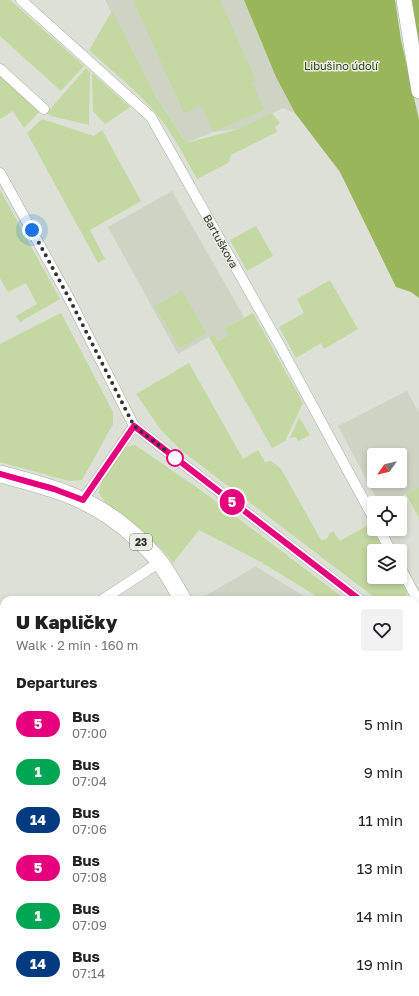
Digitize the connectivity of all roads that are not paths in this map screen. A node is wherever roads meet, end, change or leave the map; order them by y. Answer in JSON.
{"nodes":[{"id":1,"x":21,"y":0,"type":"edge"},
{"id":2,"x":404,"y":0,"type":"edge"},
{"id":3,"x":0,"y":69,"type":"edge"},
{"id":4,"x":419,"y":91,"type":"edge"},
{"id":5,"x":44,"y":109,"type":"dead end"},
{"id":6,"x":0,"y":174,"type":"edge"},
{"id":7,"x":134,"y":426,"type":"junction"},
{"id":8,"x":0,"y":474,"type":"edge"},
{"id":9,"x":83,"y":500,"type":"junction"},
{"id":10,"x":367,"y":506,"type":"edge"},
{"id":11,"x":160,"y":562,"type":"junction"},
{"id":12,"x":407,"y":580,"type":"edge"},
{"id":13,"x":108,"y":596,"type":"edge"},
{"id":14,"x":181,"y":596,"type":"edge"},
{"id":15,"x":355,"y":596,"type":"edge"},
{"id":16,"x":415,"y":596,"type":"edge"}],
"edges":[{"from":1,"to":10,"type":"street","name":"Bartuškova"},
{"from":2,"to":4,"type":"main road"},
{"from":3,"to":5,"type":"street"},
{"from":6,"to":7,"type":"street"},
{"from":7,"to":9,"type":"street"},
{"from":7,"to":15,"type":"street"},
{"from":8,"to":9,"type":"main road","number":"23"},
{"from":9,"to":11,"type":"main road","number":"23"},
{"from":11,"to":13,"type":"street"},
{"from":11,"to":14,"type":"main road","number":"23"},
{"from":12,"to":16,"type":"street"}]}
